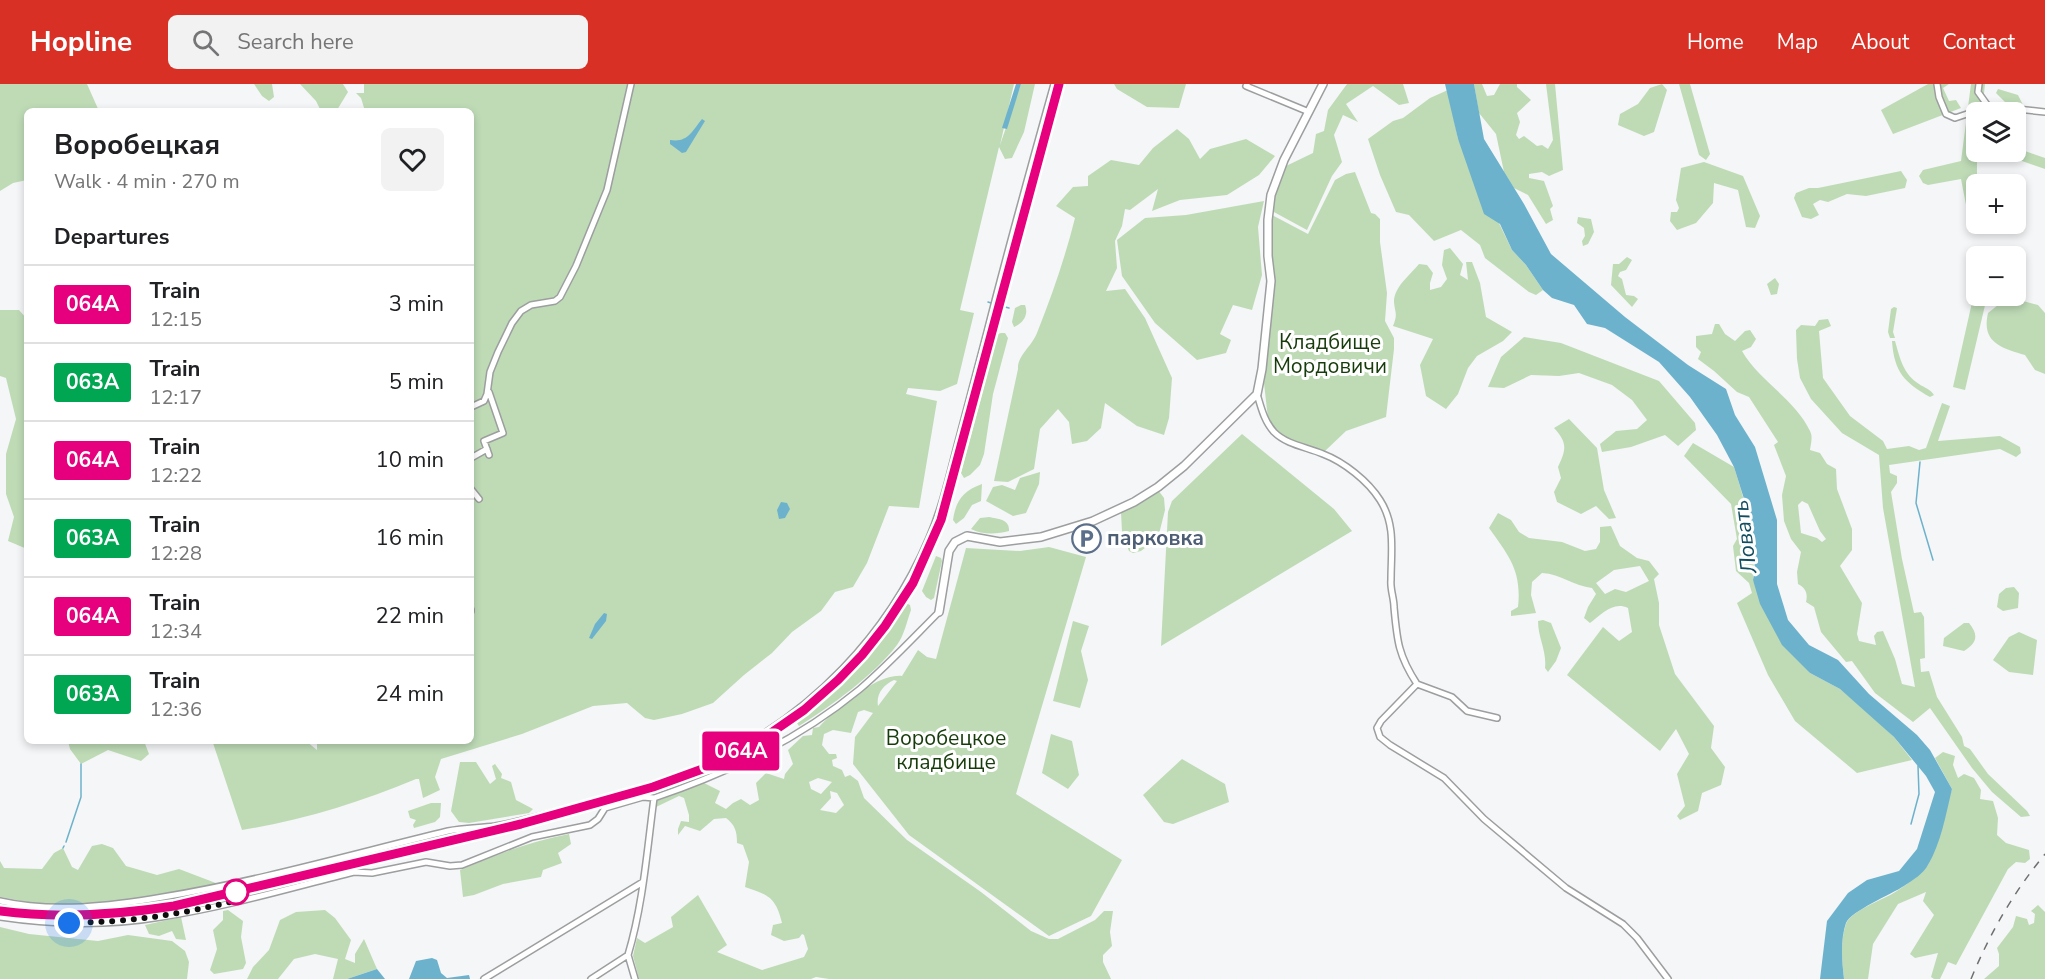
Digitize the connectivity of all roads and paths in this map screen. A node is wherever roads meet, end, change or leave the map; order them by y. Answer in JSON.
{"nodes":[{"id":1,"x":631,"y":84,"type":"edge"},
{"id":2,"x":1054,"y":84,"type":"edge"},
{"id":3,"x":1247,"y":84,"type":"edge"},
{"id":4,"x":1323,"y":84,"type":"edge"},
{"id":5,"x":1937,"y":84,"type":"edge"},
{"id":6,"x":1979,"y":84,"type":"edge"},
{"id":7,"x":1309,"y":112,"type":"junction"},
{"id":8,"x":2045,"y":112,"type":"edge"},
{"id":9,"x":1966,"y":114,"type":"edge"},
{"id":10,"x":488,"y":389,"type":"junction"},
{"id":11,"x":1257,"y":394,"type":"junction"},
{"id":12,"x":474,"y":406,"type":"edge"},
{"id":13,"x":474,"y":457,"type":"edge"},
{"id":14,"x":474,"y":493,"type":"edge"},
{"id":15,"x":479,"y":499,"type":"dead end"},
{"id":16,"x":939,"y":612,"type":"joint"},
{"id":17,"x":1417,"y":684,"type":"junction"},
{"id":18,"x":1497,"y":718,"type":"dead end"},
{"id":19,"x":654,"y":798,"type":"junction"},
{"id":20,"x":643,"y":882,"type":"junction"},
{"id":21,"x":0,"y":901,"type":"edge"},
{"id":22,"x":0,"y":917,"type":"edge"},
{"id":23,"x":628,"y":956,"type":"junction"},
{"id":24,"x":484,"y":979,"type":"edge"},
{"id":25,"x":591,"y":979,"type":"edge"},
{"id":26,"x":635,"y":979,"type":"edge"},
{"id":27,"x":1668,"y":979,"type":"edge"}],
"edges":[{"from":1,"to":10,"type":"street"},
{"from":2,"to":21,"type":"street"},
{"from":3,"to":7,"type":"street"},
{"from":4,"to":7,"type":"street"},
{"from":5,"to":9,"type":"street"},
{"from":6,"to":8,"type":"street"},
{"from":7,"to":11,"type":"street"},
{"from":10,"to":12,"type":"street"},
{"from":10,"to":13,"type":"street"},
{"from":11,"to":16,"type":"street"},
{"from":11,"to":17,"type":"street"},
{"from":14,"to":15,"type":"street"},
{"from":16,"to":19,"type":"street"},
{"from":17,"to":18,"type":"street"},
{"from":17,"to":27,"type":"street"},
{"from":19,"to":20,"type":"street"},
{"from":19,"to":22,"type":"street"},
{"from":20,"to":23,"type":"street"},
{"from":20,"to":24,"type":"street"},
{"from":23,"to":25,"type":"street"},
{"from":23,"to":26,"type":"street"}]}
